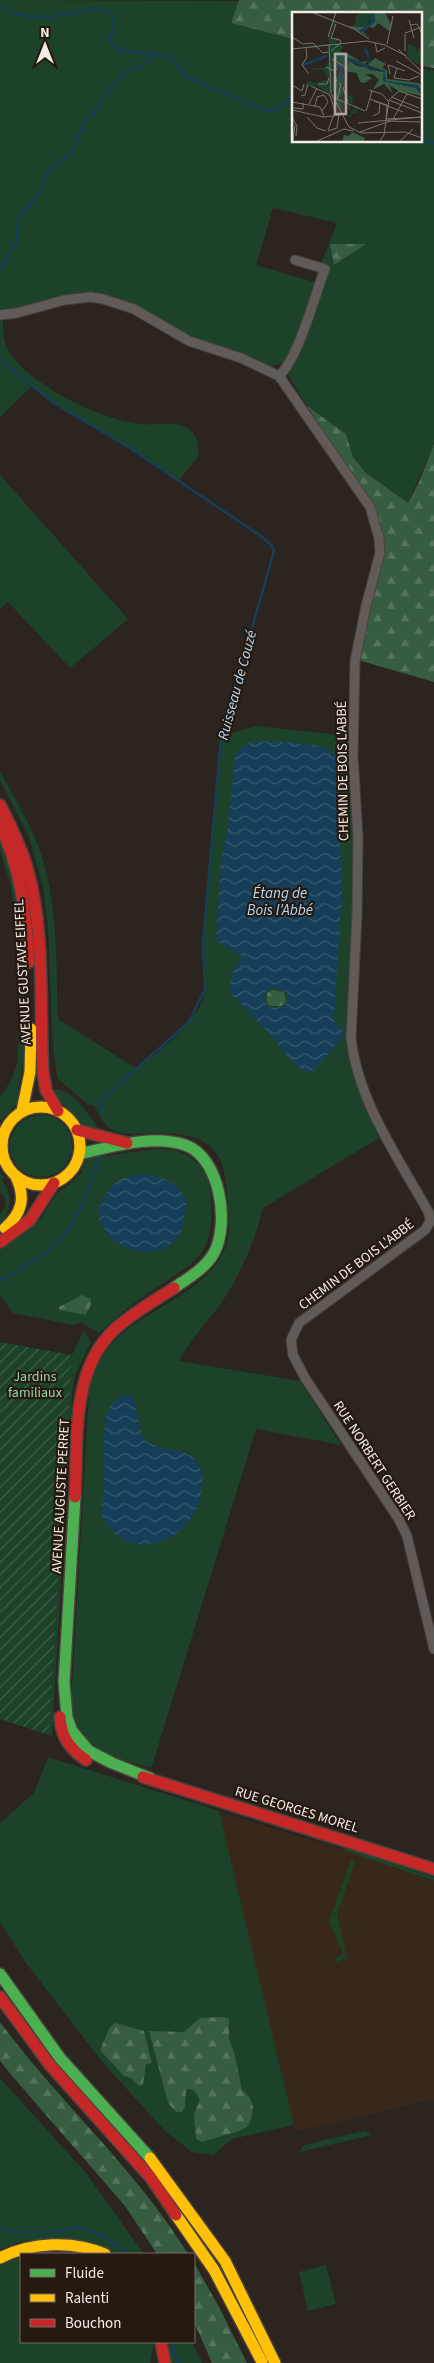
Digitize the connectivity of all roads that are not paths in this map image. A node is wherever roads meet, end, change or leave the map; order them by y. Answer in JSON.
{"nodes":[{"id":1,"x":295,"y":260,"type":"dead end"},
{"id":2,"x":0,"y":315,"type":"edge"},
{"id":3,"x":279,"y":376,"type":"junction"},
{"id":4,"x":0,"y":805,"type":"edge"},
{"id":5,"x":0,"y":825,"type":"edge"},
{"id":6,"x":22,"y":1111,"type":"junction"},
{"id":7,"x":58,"y":1111,"type":"junction"},
{"id":8,"x":76,"y":1130,"type":"junction"},
{"id":9,"x":2,"y":1136,"type":"edge"},
{"id":10,"x":128,"y":1143,"type":"junction"},
{"id":11,"x":79,"y":1154,"type":"junction"},
{"id":12,"x":8,"y":1171,"type":"edge"},
{"id":13,"x":54,"y":1183,"type":"junction"},
{"id":14,"x":0,"y":1231,"type":"edge"},
{"id":15,"x":0,"y":1242,"type":"edge"},
{"id":16,"x":300,"y":1323,"type":"joint"},
{"id":17,"x":434,"y":1649,"type":"edge"},
{"id":18,"x":69,"y":1738,"type":"joint"},
{"id":19,"x":434,"y":1869,"type":"edge"},
{"id":20,"x":0,"y":1974,"type":"edge"},
{"id":21,"x":0,"y":1997,"type":"edge"},
{"id":22,"x":102,"y":2253,"type":"edge"},
{"id":23,"x":0,"y":2258,"type":"edge"},
{"id":24,"x":161,"y":2343,"type":"edge"},
{"id":25,"x":161,"y":2343,"type":"edge"},
{"id":26,"x":157,"y":2363,"type":"edge"},
{"id":27,"x":165,"y":2363,"type":"edge"},
{"id":28,"x":263,"y":2363,"type":"edge"},
{"id":29,"x":275,"y":2363,"type":"edge"}],
"edges":[{"from":1,"to":3,"type":"street"},
{"from":2,"to":3,"type":"street","name":"CHEMIN DE BOIS L'ABBÉ"},
{"from":3,"to":16,"type":"street","name":"CHEMIN DE BOIS L'ABBÉ"},
{"from":4,"to":7,"type":"main road","name":"AVENUE GUSTAVE EIFFEL"},
{"from":5,"to":6,"type":"main road","name":"AVENUE GUSTAVE EIFFEL"},
{"from":6,"to":7,"type":"main road"},
{"from":6,"to":9,"type":"main road"},
{"from":7,"to":8,"type":"main road"},
{"from":8,"to":10,"type":"main road","name":"AVENUE AUGUSTE PERRET"},
{"from":8,"to":11,"type":"main road"},
{"from":9,"to":12,"type":"main road"},
{"from":10,"to":11,"type":"main road","name":"AVENUE AUGUSTE PERRET"},
{"from":10,"to":18,"type":"main road","name":"AVENUE AUGUSTE PERRET"},
{"from":11,"to":13,"type":"main road"},
{"from":12,"to":13,"type":"main road"},
{"from":12,"to":14,"type":"main road"},
{"from":13,"to":15,"type":"main road"},
{"from":16,"to":17,"type":"street","name":"RUE NORBERT GERBIER"},
{"from":18,"to":19,"type":"main road","name":"RUE GEORGES MOREL"},
{"from":20,"to":29,"type":"main road"},
{"from":21,"to":28,"type":"main road"},
{"from":22,"to":23,"type":"main road"},
{"from":24,"to":26,"type":"main road"},
{"from":25,"to":27,"type":"main road"}]}
